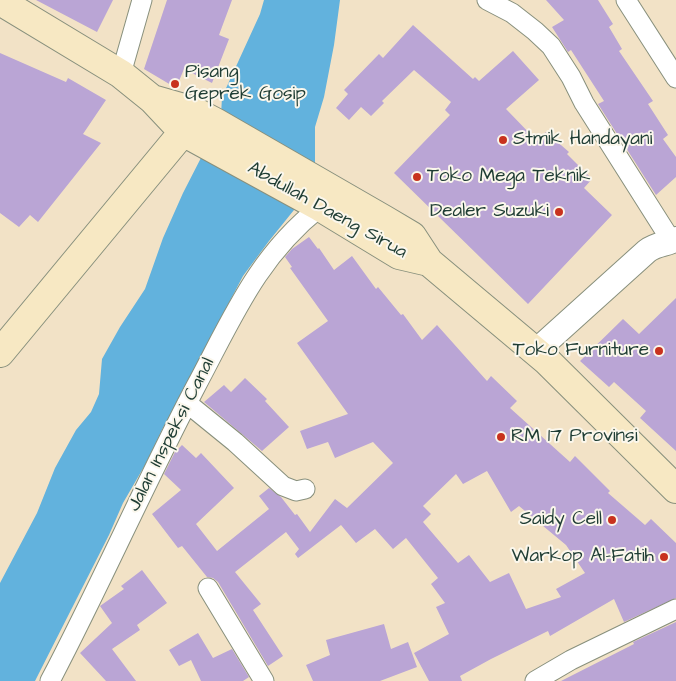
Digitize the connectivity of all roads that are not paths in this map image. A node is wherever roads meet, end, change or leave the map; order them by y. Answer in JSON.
{"nodes":[{"id":1,"x":0,"y":0,"type":"edge"},
{"id":2,"x":142,"y":0,"type":"edge"},
{"id":3,"x":488,"y":0,"type":"edge"},
{"id":4,"x":626,"y":0,"type":"edge"},
{"id":5,"x":121,"y":74,"type":"junction"},
{"id":6,"x":676,"y":78,"type":"edge"},
{"id":7,"x":152,"y":99,"type":"junction"},
{"id":8,"x":183,"y":132,"type":"junction"},
{"id":9,"x":320,"y":208,"type":"junction"},
{"id":10,"x":674,"y":241,"type":"edge"},
{"id":11,"x":428,"y":262,"type":"junction"},
{"id":12,"x":0,"y":353,"type":"edge"},
{"id":13,"x":541,"y":357,"type":"junction"},
{"id":14,"x":187,"y":403,"type":"junction"},
{"id":15,"x":305,"y":489,"type":"dead end"},
{"id":16,"x":676,"y":489,"type":"edge"},
{"id":17,"x":208,"y":588,"type":"dead end"},
{"id":18,"x":676,"y":609,"type":"edge"},
{"id":19,"x":50,"y":681,"type":"edge"},
{"id":20,"x":264,"y":681,"type":"edge"},
{"id":21,"x":535,"y":681,"type":"edge"}],
"edges":[{"from":1,"to":5,"type":"main road","name":"Abdullah Daeng Sirua"},
{"from":2,"to":5,"type":"street"},
{"from":3,"to":10,"type":"street"},
{"from":4,"to":6,"type":"street"},
{"from":5,"to":7,"type":"main road","name":"Abdullah Daeng Sirua"},
{"from":7,"to":8,"type":"main road","name":"Abdullah Daeng Sirua"},
{"from":7,"to":11,"type":"main road"},
{"from":8,"to":9,"type":"main road","name":"Abdullah Daeng Sirua"},
{"from":8,"to":12,"type":"main road"},
{"from":9,"to":11,"type":"main road","name":"Abdullah Daeng Sirua"},
{"from":9,"to":14,"type":"street","name":"Jalan Inspeksi Canal"},
{"from":10,"to":13,"type":"street"},
{"from":11,"to":13,"type":"main road","name":"Abdullah Daeng Sirua"},
{"from":13,"to":16,"type":"main road","name":"Abdullah Daeng Sirua"},
{"from":14,"to":15,"type":"street"},
{"from":14,"to":19,"type":"street","name":"Jalan Inspeksi Canal"},
{"from":17,"to":20,"type":"street"},
{"from":18,"to":21,"type":"street"}]}
